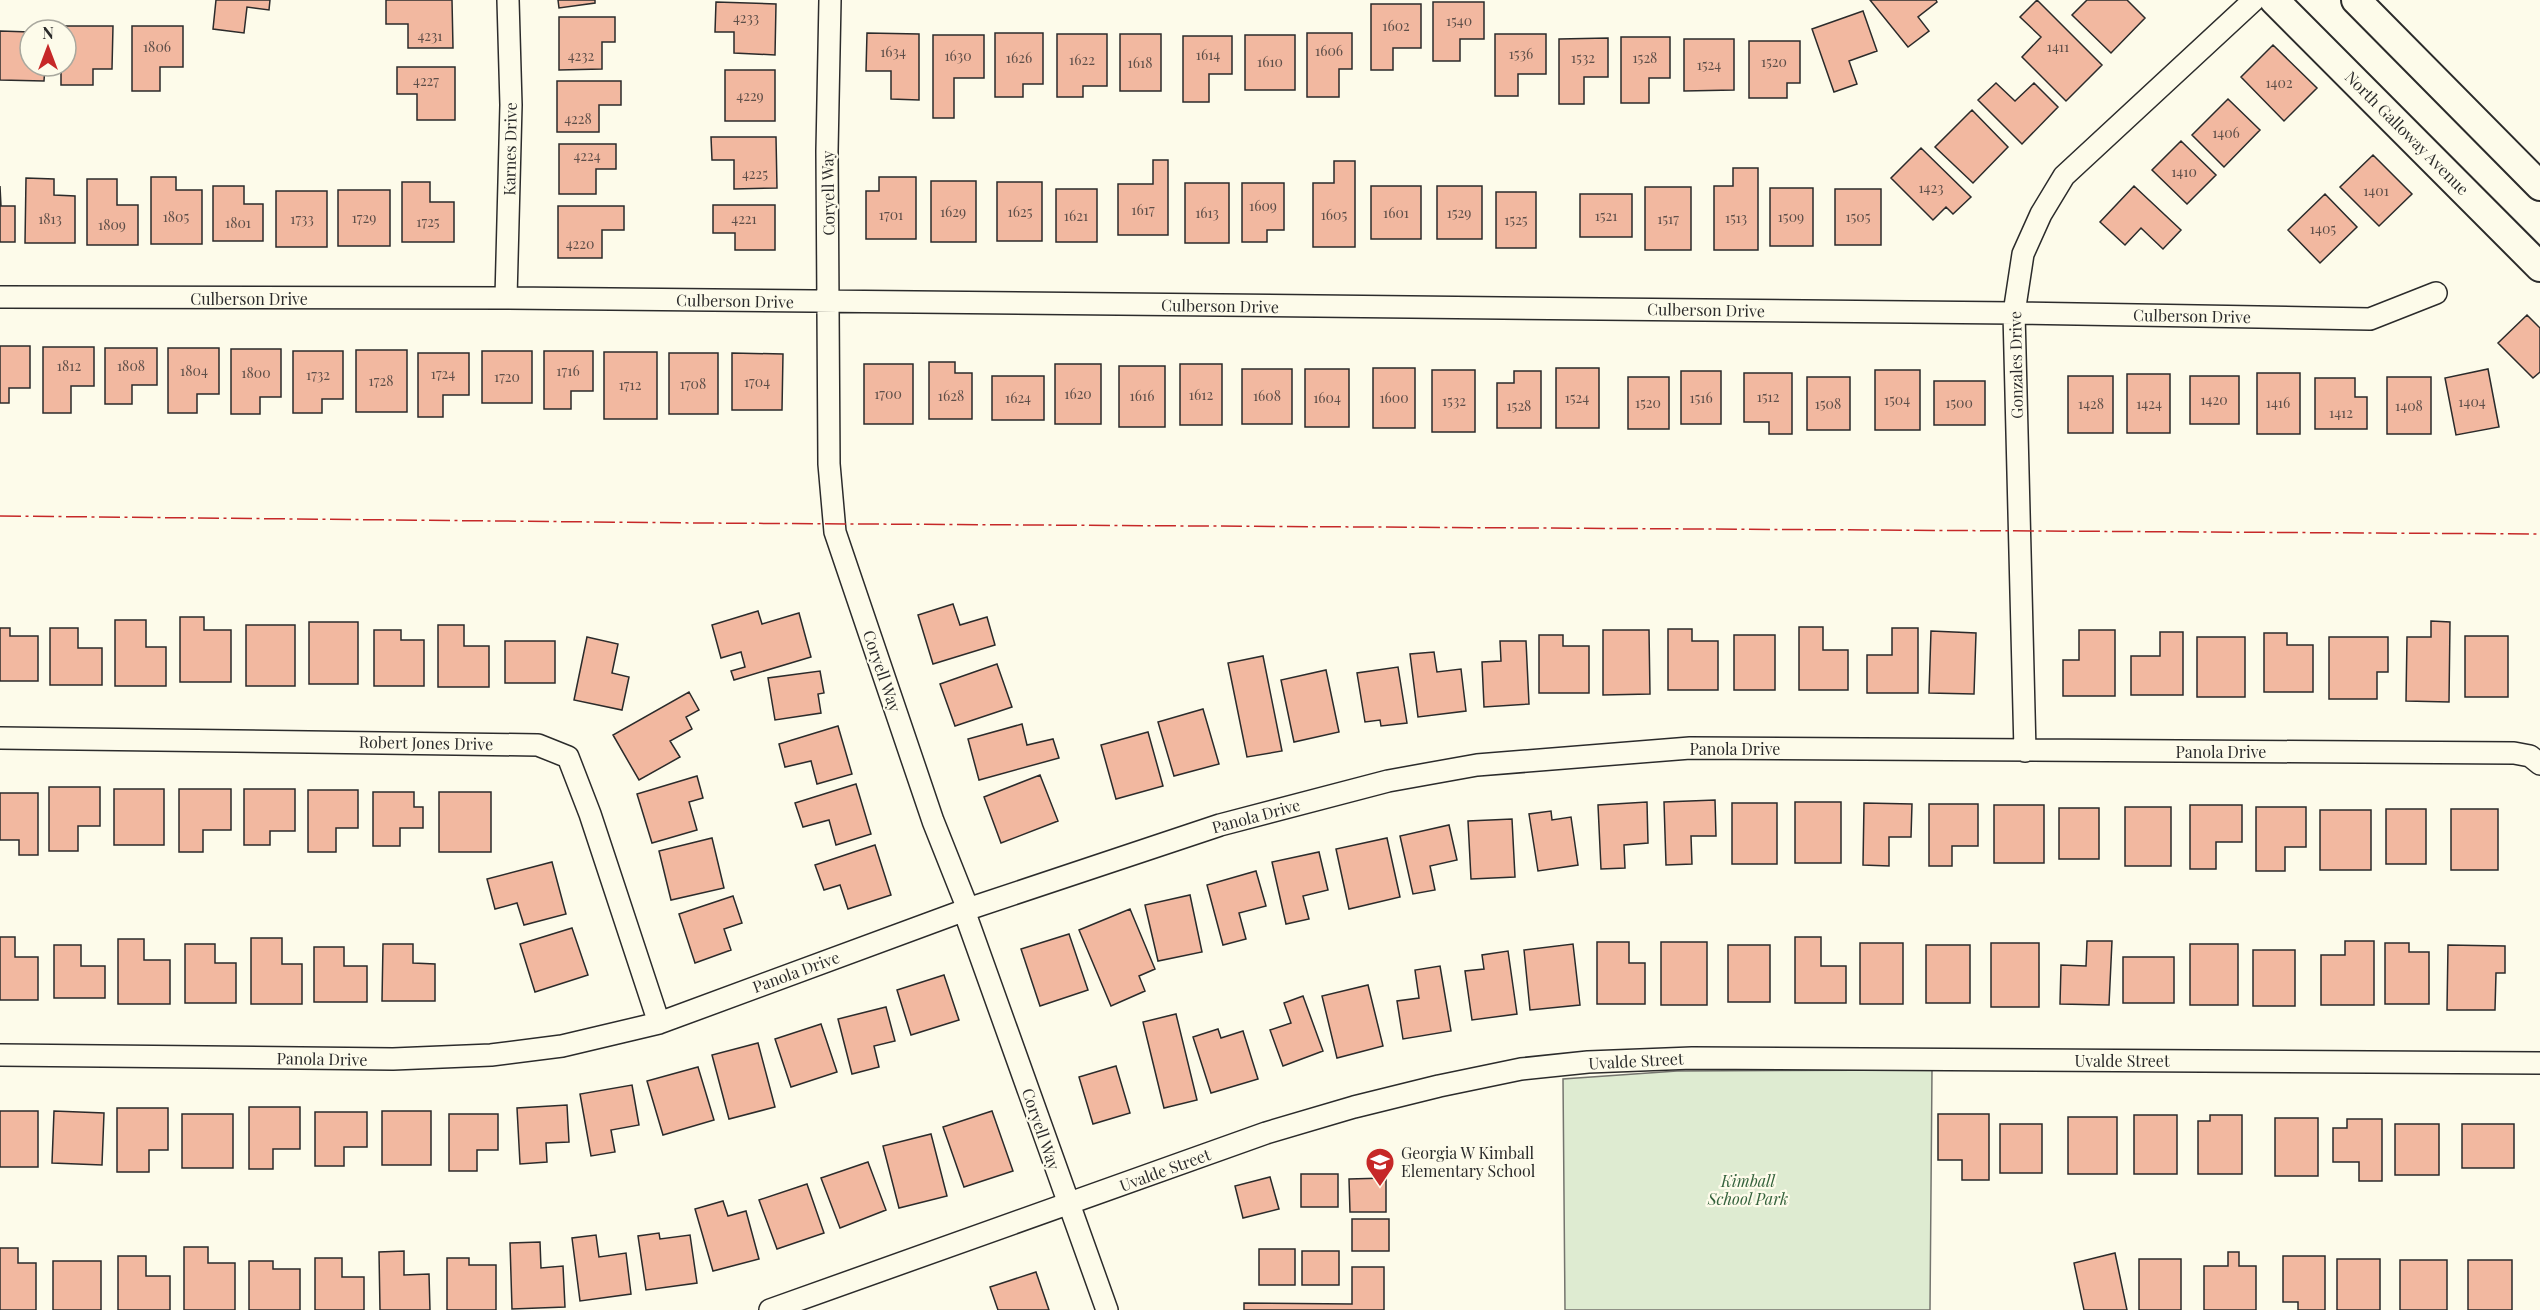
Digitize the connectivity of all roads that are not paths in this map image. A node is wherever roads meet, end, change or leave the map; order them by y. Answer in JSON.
{"nodes":[{"id":1,"x":508,"y":0,"type":"edge"},
{"id":2,"x":830,"y":0,"type":"edge"},
{"id":3,"x":2254,"y":0,"type":"edge"},
{"id":4,"x":2274,"y":0,"type":"edge"},
{"id":5,"x":2356,"y":0,"type":"edge"},
{"id":6,"x":2540,"y":186,"type":"edge"},
{"id":7,"x":2540,"y":267,"type":"edge"},
{"id":8,"x":2436,"y":293,"type":"dead end"},
{"id":9,"x":0,"y":297,"type":"edge"},
{"id":10,"x":506,"y":298,"type":"junction"},
{"id":11,"x":829,"y":302,"type":"junction"},
{"id":12,"x":2014,"y":313,"type":"junction"},
{"id":13,"x":0,"y":738,"type":"edge"},
{"id":14,"x":2025,"y":751,"type":"junction"},
{"id":15,"x":2540,"y":764,"type":"edge"},
{"id":16,"x":968,"y":909,"type":"junction"},
{"id":17,"x":659,"y":1023,"type":"junction"},
{"id":18,"x":0,"y":1055,"type":"edge"},
{"id":19,"x":2540,"y":1063,"type":"edge"},
{"id":20,"x":1068,"y":1205,"type":"junction"},
{"id":21,"x":770,"y":1310,"type":"edge"},
{"id":22,"x":1107,"y":1310,"type":"edge"}],
"edges":[{"from":1,"to":10,"type":"street","name":"Karnes Drive"},
{"from":2,"to":11,"type":"street","name":"Coryell Way"},
{"from":3,"to":12,"type":"street","name":"Gonzales Drive"},
{"from":4,"to":7,"type":"main road","name":"North Galloway Avenue"},
{"from":5,"to":6,"type":"main road"},
{"from":8,"to":12,"type":"street","name":"Culberson Drive"},
{"from":9,"to":10,"type":"street","name":"Culberson Drive"},
{"from":10,"to":11,"type":"street","name":"Culberson Drive"},
{"from":11,"to":12,"type":"street","name":"Culberson Drive"},
{"from":11,"to":16,"type":"street","name":"Coryell Way"},
{"from":12,"to":14,"type":"street","name":"Gonzales Drive"},
{"from":13,"to":17,"type":"street","name":"Robert Jones Drive"},
{"from":14,"to":15,"type":"street","name":"Panola Drive"},
{"from":14,"to":16,"type":"street","name":"Panola Drive"},
{"from":16,"to":17,"type":"street","name":"Panola Drive"},
{"from":16,"to":20,"type":"street","name":"Coryell Way"},
{"from":17,"to":18,"type":"street","name":"Panola Drive"},
{"from":19,"to":20,"type":"street","name":"Uvalde Street"},
{"from":20,"to":21,"type":"street","name":"Uvalde Street"},
{"from":20,"to":22,"type":"street","name":"Coryell Way"}]}
